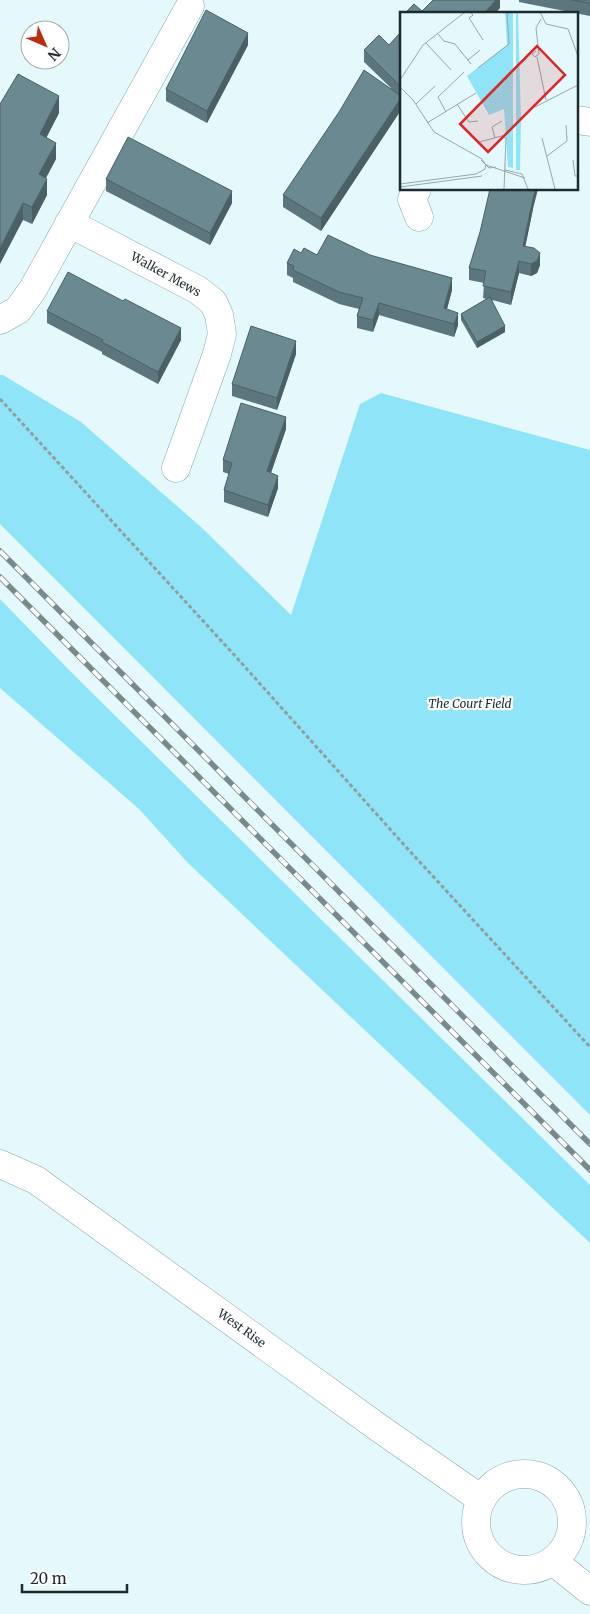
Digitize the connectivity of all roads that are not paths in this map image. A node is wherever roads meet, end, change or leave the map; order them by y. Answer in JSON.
{"nodes":[{"id":1,"x":190,"y":6,"type":"dead end"},
{"id":2,"x":416,"y":190,"type":"edge"},
{"id":3,"x":419,"y":217,"type":"dead end"},
{"id":4,"x":69,"y":223,"type":"junction"},
{"id":5,"x":0,"y":320,"type":"edge"},
{"id":6,"x":176,"y":468,"type":"dead end"},
{"id":7,"x":0,"y":1164,"type":"edge"},
{"id":8,"x":481,"y":1499,"type":"junction"},
{"id":9,"x":553,"y":1561,"type":"junction"},
{"id":10,"x":590,"y":1591,"type":"edge"}],
"edges":[{"from":1,"to":4,"type":"street"},
{"from":2,"to":3,"type":"street"},
{"from":4,"to":5,"type":"street"},
{"from":4,"to":6,"type":"street","name":"Walker Mews"},
{"from":7,"to":8,"type":"street","name":"West Rise"},
{"from":8,"to":9,"type":"street"},
{"from":8,"to":9,"type":"street"},
{"from":9,"to":10,"type":"street"}]}
